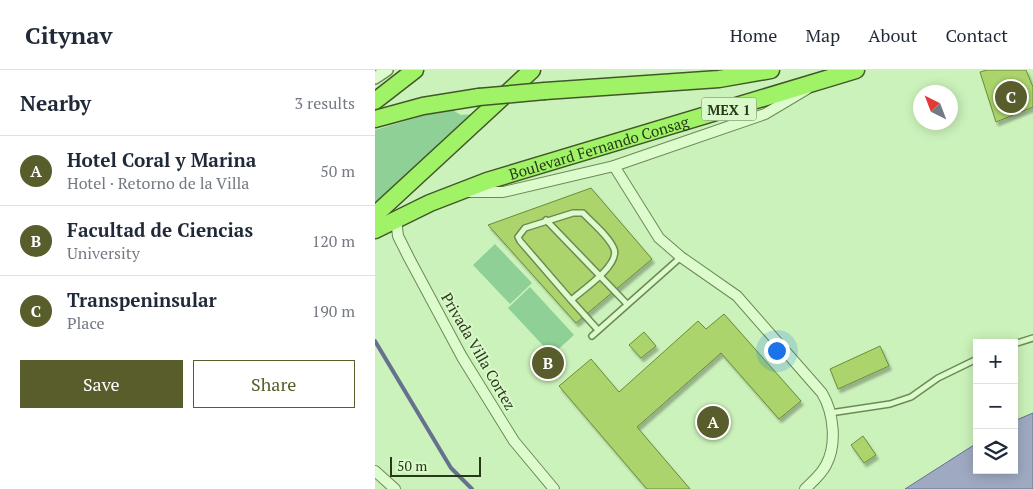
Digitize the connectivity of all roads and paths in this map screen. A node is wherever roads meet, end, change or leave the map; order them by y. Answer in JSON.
{"nodes":[{"id":1,"x":387,"y":70,"type":"edge"},
{"id":2,"x":415,"y":70,"type":"edge"},
{"id":3,"x":532,"y":70,"type":"edge"},
{"id":4,"x":771,"y":70,"type":"edge"},
{"id":5,"x":856,"y":70,"type":"edge"},
{"id":6,"x":375,"y":78,"type":"edge"},
{"id":7,"x":820,"y":80,"type":"junction"},
{"id":8,"x":375,"y":101,"type":"edge"},
{"id":9,"x":375,"y":119,"type":"edge"},
{"id":10,"x":614,"y":166,"type":"junction"},
{"id":11,"x":460,"y":192,"type":"junction"},
{"id":12,"x":375,"y":216,"type":"edge"},
{"id":13,"x":396,"y":219,"type":"junction"},
{"id":14,"x":546,"y":220,"type":"junction"},
{"id":15,"x":375,"y":230,"type":"edge"},
{"id":16,"x":681,"y":257,"type":"junction"},
{"id":17,"x":600,"y":276,"type":"junction"},
{"id":18,"x":571,"y":300,"type":"junction"},
{"id":19,"x":627,"y":304,"type":"junction"},
{"id":20,"x":598,"y":330,"type":"junction"},
{"id":21,"x":592,"y":336,"type":"dead end"},
{"id":22,"x":1033,"y":338,"type":"edge"},
{"id":23,"x":1018,"y":343,"type":"edge"},
{"id":24,"x":973,"y":361,"type":"edge"},
{"id":25,"x":830,"y":413,"type":"junction"},
{"id":26,"x":375,"y":471,"type":"edge"},
{"id":27,"x":395,"y":489,"type":"edge"},
{"id":28,"x":554,"y":489,"type":"edge"},
{"id":29,"x":805,"y":489,"type":"edge"}],
"edges":[{"from":1,"to":6,"type":"street"},
{"from":2,"to":8,"type":"highway"},
{"from":3,"to":12,"type":"highway"},
{"from":4,"to":9,"type":"highway","number":"MEX 1","bridge":true},
{"from":5,"to":7,"type":"highway","name":"Boulevard Fernando Consag","number":"MEX 1"},
{"from":7,"to":10,"type":"street"},
{"from":7,"to":11,"type":"highway","name":"Boulevard Fernando Consag","number":"MEX 1"},
{"from":10,"to":11,"type":"street"},
{"from":10,"to":16,"type":"street"},
{"from":11,"to":13,"type":"highway","name":"Boulevard Fernando Consag","number":"MEX 1"},
{"from":13,"to":15,"type":"highway","name":"Boulevard Fernando Consag","number":"MEX 1"},
{"from":13,"to":28,"type":"street","name":"Privada Villa Cortez"},
{"from":14,"to":17,"type":"lane"},
{"from":14,"to":17,"type":"lane"},
{"from":14,"to":18,"type":"lane"},
{"from":16,"to":19,"type":"lane"},
{"from":16,"to":25,"type":"street"},
{"from":17,"to":18,"type":"lane"},
{"from":17,"to":19,"type":"lane"},
{"from":18,"to":20,"type":"lane"},
{"from":19,"to":20,"type":"lane"},
{"from":20,"to":21,"type":"lane"},
{"from":22,"to":23,"type":"lane"},
{"from":24,"to":25,"type":"lane"},
{"from":25,"to":29,"type":"street"},
{"from":26,"to":27,"type":"street"}]}
